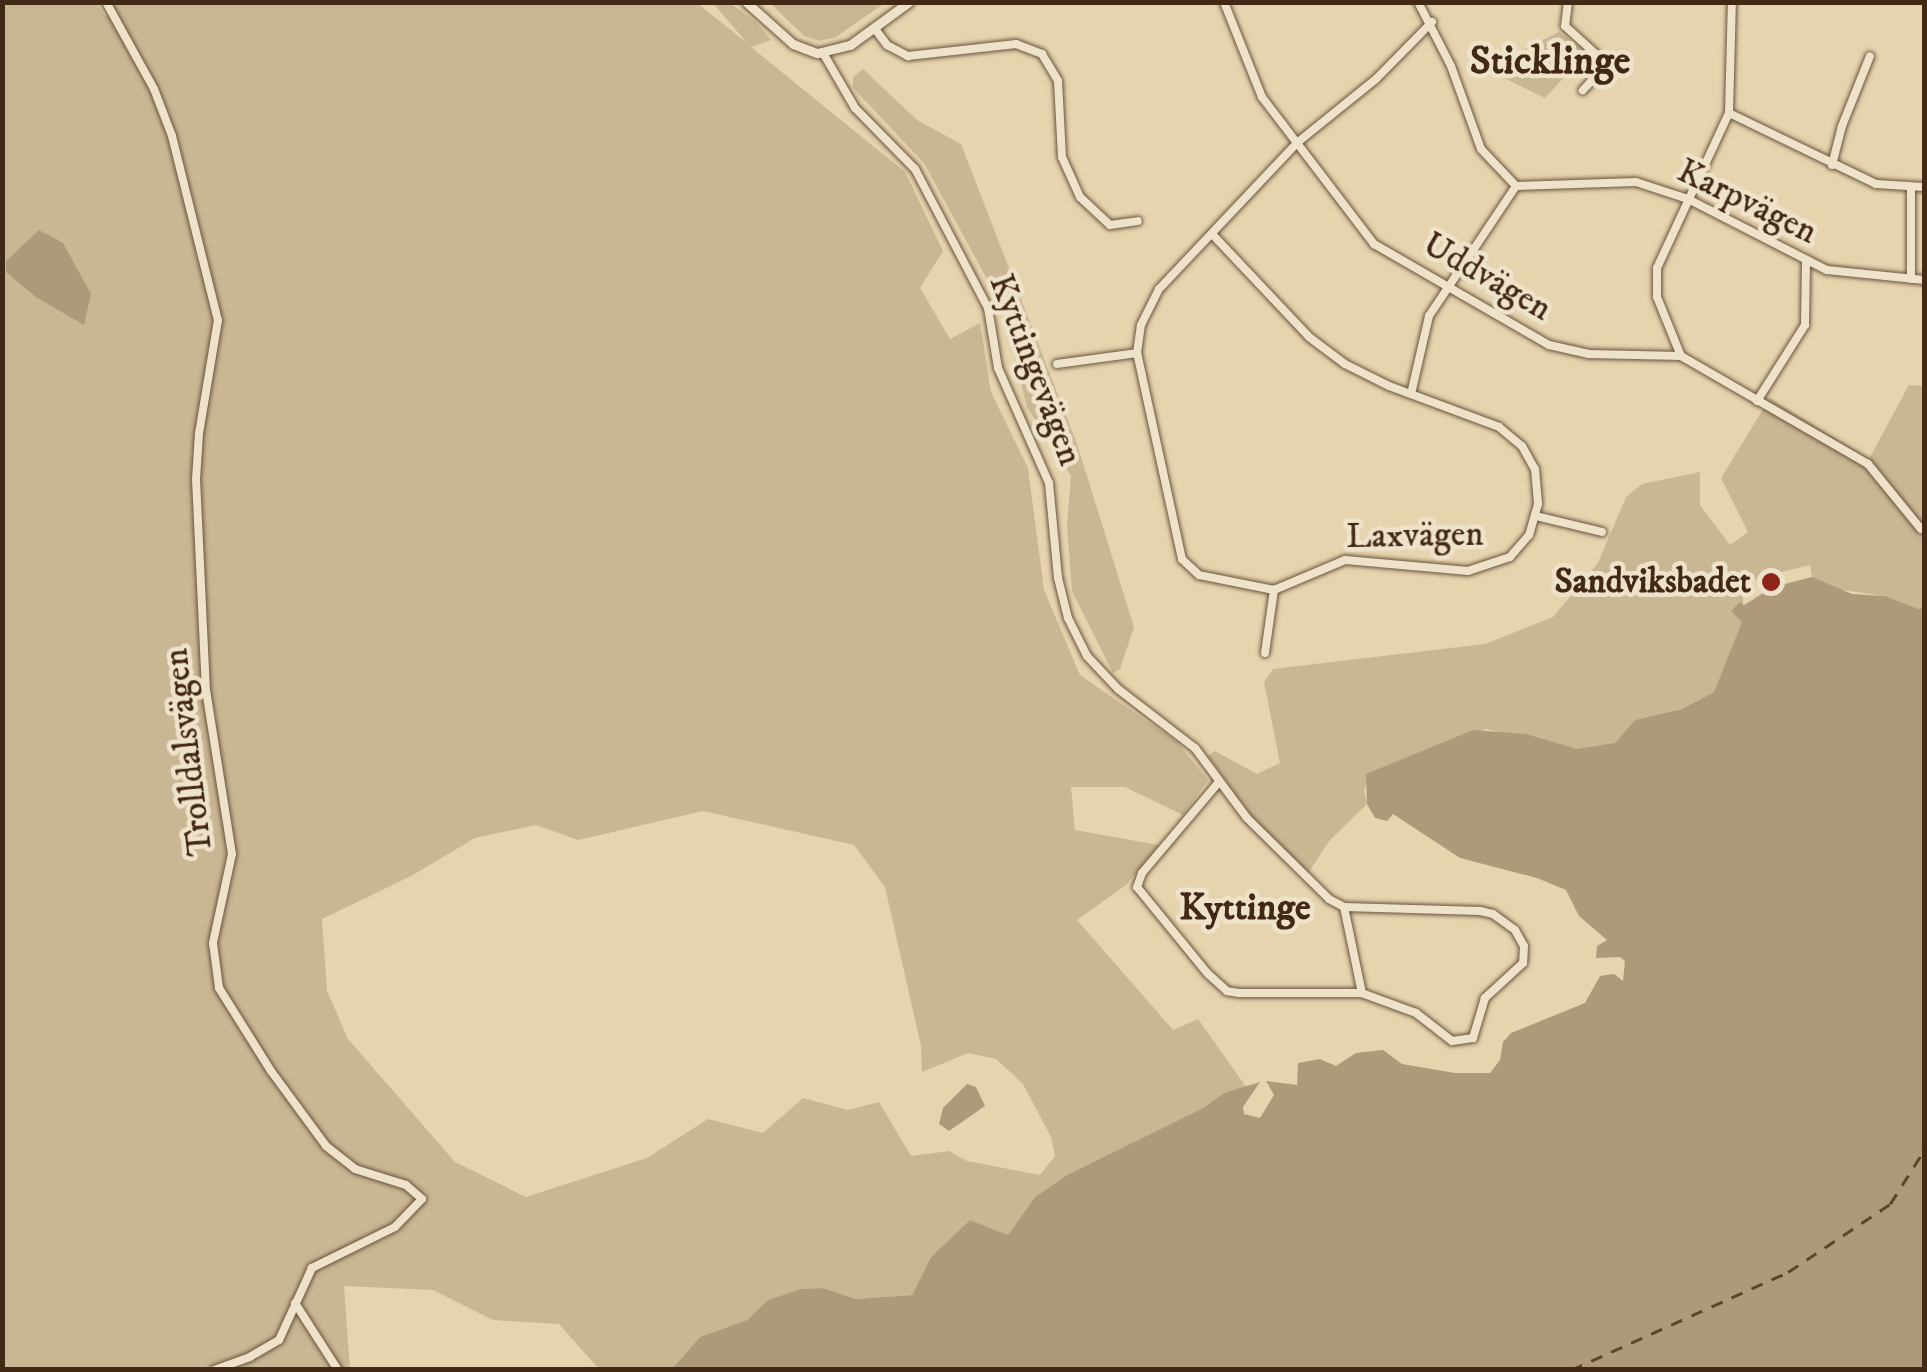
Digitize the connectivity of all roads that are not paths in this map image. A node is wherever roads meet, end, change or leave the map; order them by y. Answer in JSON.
{"nodes":[{"id":1,"x":106,"y":2,"type":"edge"},
{"id":2,"x":746,"y":2,"type":"edge"},
{"id":3,"x":910,"y":2,"type":"edge"},
{"id":4,"x":1224,"y":2,"type":"edge"},
{"id":5,"x":1418,"y":2,"type":"edge"},
{"id":6,"x":1568,"y":2,"type":"edge"},
{"id":7,"x":1732,"y":2,"type":"edge"},
{"id":8,"x":898,"y":6,"type":"edge"},
{"id":9,"x":1432,"y":22,"type":"junction"},
{"id":10,"x":874,"y":28,"type":"junction"},
{"id":11,"x":823,"y":53,"type":"junction"},
{"id":12,"x":1870,"y":56,"type":"dead end"},
{"id":13,"x":1582,"y":90,"type":"dead end"},
{"id":14,"x":1729,"y":113,"type":"junction"},
{"id":15,"x":1298,"y":142,"type":"junction"},
{"id":16,"x":1832,"y":165,"type":"junction"},
{"id":17,"x":1516,"y":186,"type":"junction"},
{"id":18,"x":1924,"y":187,"type":"edge"},
{"id":19,"x":1911,"y":188,"type":"junction"},
{"id":20,"x":1688,"y":199,"type":"junction"},
{"id":21,"x":1138,"y":221,"type":"dead end"},
{"id":22,"x":1212,"y":234,"type":"junction"},
{"id":23,"x":1806,"y":261,"type":"junction"},
{"id":24,"x":1911,"y":279,"type":"junction"},
{"id":25,"x":1924,"y":280,"type":"edge"},
{"id":26,"x":1447,"y":284,"type":"junction"},
{"id":27,"x":1137,"y":353,"type":"junction"},
{"id":28,"x":1682,"y":356,"type":"junction"},
{"id":29,"x":1057,"y":364,"type":"dead end"},
{"id":30,"x":1411,"y":394,"type":"junction"},
{"id":31,"x":1757,"y":401,"type":"junction"},
{"id":32,"x":1536,"y":516,"type":"junction"},
{"id":33,"x":1920,"y":530,"type":"dead end"},
{"id":34,"x":1602,"y":532,"type":"dead end"},
{"id":35,"x":1274,"y":590,"type":"junction"},
{"id":36,"x":1265,"y":653,"type":"dead end"},
{"id":37,"x":1218,"y":783,"type":"junction"},
{"id":38,"x":1344,"y":907,"type":"junction"},
{"id":39,"x":1362,"y":993,"type":"junction"},
{"id":40,"x":296,"y":1303,"type":"junction"},
{"id":41,"x":214,"y":1370,"type":"edge"},
{"id":42,"x":338,"y":1370,"type":"edge"}],
"edges":[{"from":1,"to":40,"type":"street","name":"Trolldalsvägen"},
{"from":2,"to":11,"type":"street"},
{"from":3,"to":8,"type":"street"},
{"from":4,"to":15,"type":"street","name":"Uddvägen"},
{"from":5,"to":9,"type":"street"},
{"from":6,"to":13,"type":"street"},
{"from":7,"to":14,"type":"street"},
{"from":8,"to":10,"type":"street"},
{"from":9,"to":15,"type":"street","name":"Laxvägen"},
{"from":9,"to":17,"type":"street"},
{"from":10,"to":11,"type":"street"},
{"from":10,"to":21,"type":"street"},
{"from":11,"to":37,"type":"street","name":"Kyttingevägen"},
{"from":12,"to":16,"type":"street"},
{"from":14,"to":16,"type":"street"},
{"from":14,"to":20,"type":"street"},
{"from":15,"to":22,"type":"street","name":"Laxvägen"},
{"from":15,"to":26,"type":"street","name":"Uddvägen"},
{"from":16,"to":19,"type":"street"},
{"from":17,"to":20,"type":"street","name":"Karpvägen"},
{"from":17,"to":26,"type":"street"},
{"from":18,"to":19,"type":"street"},
{"from":19,"to":24,"type":"street"},
{"from":20,"to":23,"type":"street","name":"Karpvägen"},
{"from":20,"to":28,"type":"street"},
{"from":22,"to":27,"type":"street","name":"Laxvägen"},
{"from":22,"to":30,"type":"street","name":"Laxvägen"},
{"from":23,"to":24,"type":"street","name":"Karpvägen"},
{"from":23,"to":31,"type":"street"},
{"from":24,"to":25,"type":"street","name":"Karpvägen"},
{"from":26,"to":28,"type":"street","name":"Uddvägen"},
{"from":26,"to":30,"type":"street"},
{"from":27,"to":29,"type":"street"},
{"from":27,"to":35,"type":"street","name":"Laxvägen"},
{"from":28,"to":31,"type":"street"},
{"from":30,"to":32,"type":"street","name":"Laxvägen"},
{"from":31,"to":33,"type":"street"},
{"from":32,"to":34,"type":"street"},
{"from":32,"to":35,"type":"street","name":"Laxvägen"},
{"from":35,"to":36,"type":"street"},
{"from":37,"to":38,"type":"street","name":"Kyttingevägen"},
{"from":37,"to":39,"type":"street"},
{"from":38,"to":39,"type":"street"},
{"from":38,"to":39,"type":"street"},
{"from":40,"to":41,"type":"street","name":"Trolldalsvägen"},
{"from":40,"to":42,"type":"street"}]}
